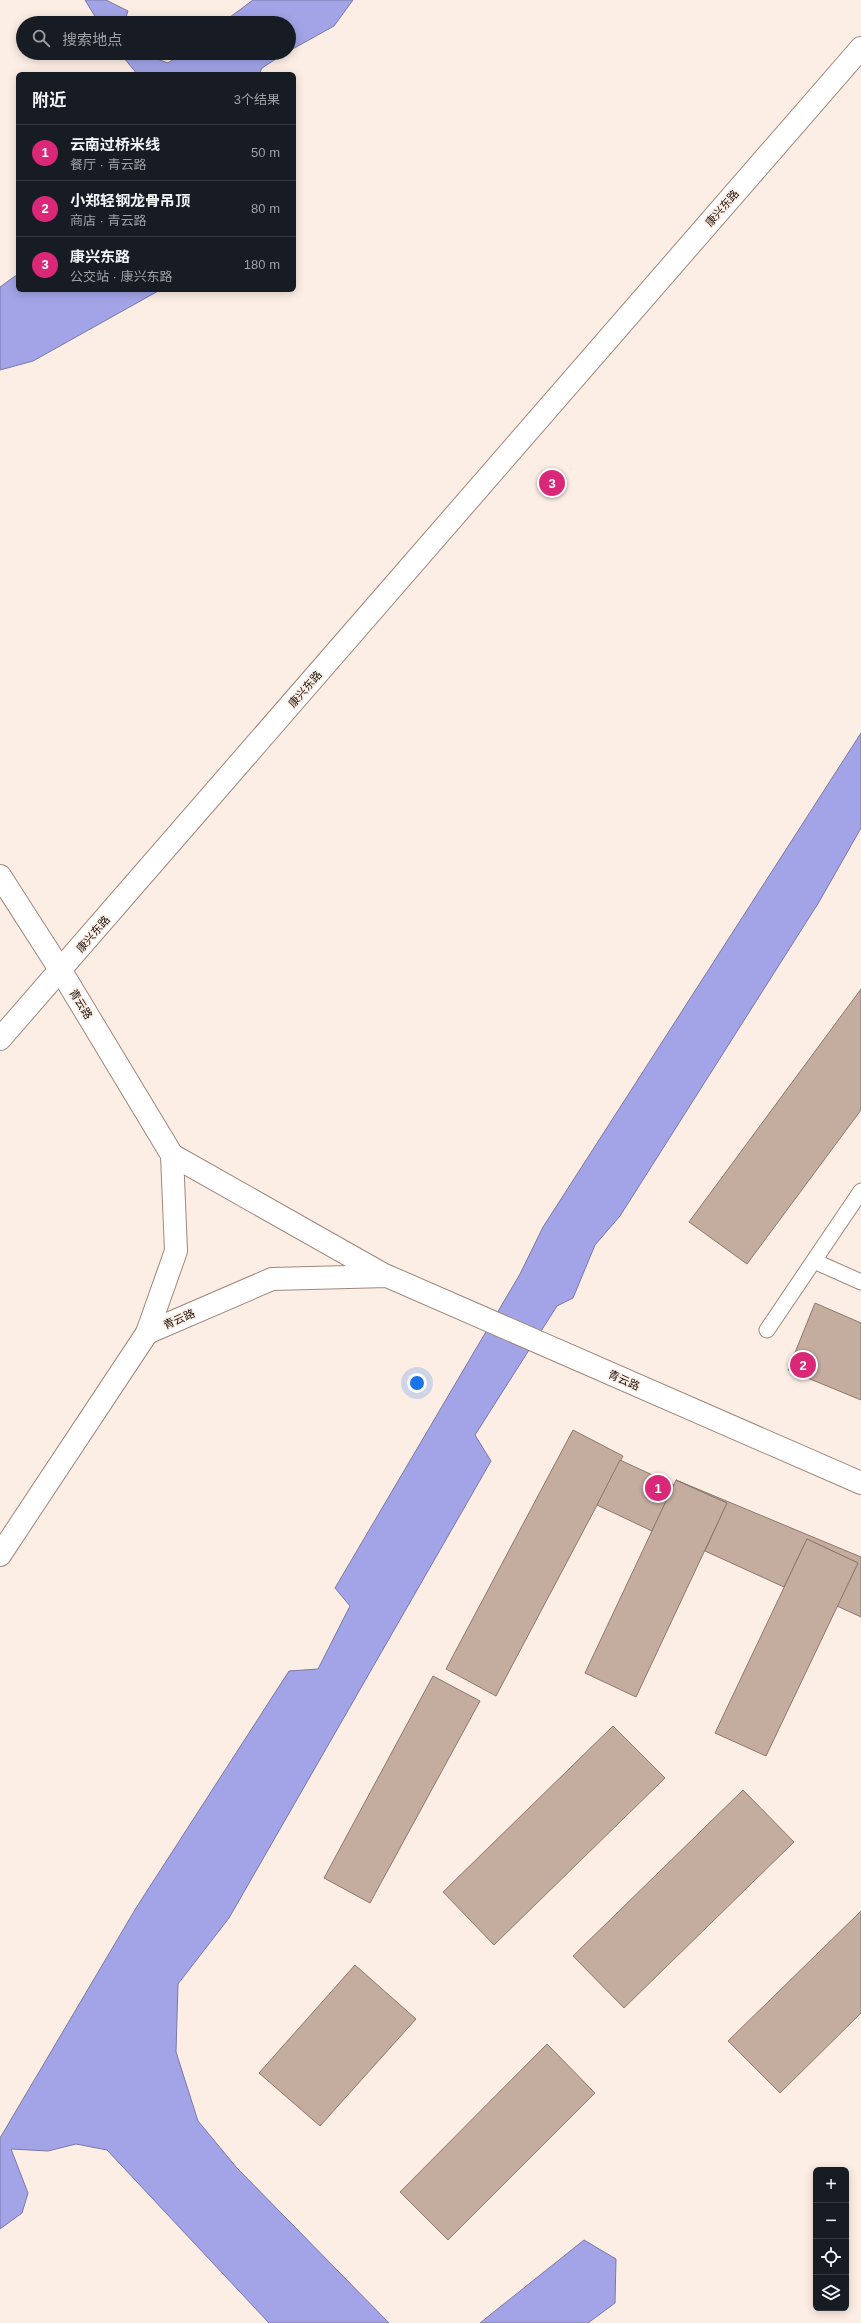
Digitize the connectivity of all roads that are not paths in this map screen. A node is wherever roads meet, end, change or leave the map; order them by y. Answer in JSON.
{"nodes":[{"id":1,"x":861,"y":48,"type":"edge"},
{"id":2,"x":0,"y":876,"type":"edge"},
{"id":3,"x":61,"y":971,"type":"junction"},
{"id":4,"x":0,"y":1039,"type":"edge"},
{"id":5,"x":172,"y":1155,"type":"junction"},
{"id":6,"x":861,"y":1192,"type":"edge"},
{"id":7,"x":814,"y":1261,"type":"junction"},
{"id":8,"x":387,"y":1276,"type":"junction"},
{"id":9,"x":861,"y":1282,"type":"edge"},
{"id":10,"x":768,"y":1330,"type":"dead end"},
{"id":11,"x":147,"y":1333,"type":"junction"},
{"id":12,"x":861,"y":1484,"type":"edge"},
{"id":13,"x":0,"y":1555,"type":"edge"}],
"edges":[{"from":1,"to":3,"type":"street","name":"康兴东路"},
{"from":2,"to":3,"type":"street","name":"青云路"},
{"from":3,"to":4,"type":"street","name":"康兴东路"},
{"from":3,"to":5,"type":"street","name":"青云路"},
{"from":5,"to":8,"type":"street","name":"青云路"},
{"from":5,"to":11,"type":"street","name":"青云路"},
{"from":6,"to":7,"type":"lane"},
{"from":7,"to":9,"type":"lane"},
{"from":7,"to":10,"type":"lane"},
{"from":8,"to":11,"type":"street","name":"青云路"},
{"from":8,"to":12,"type":"street","name":"青云路"},
{"from":11,"to":13,"type":"street"}]}
